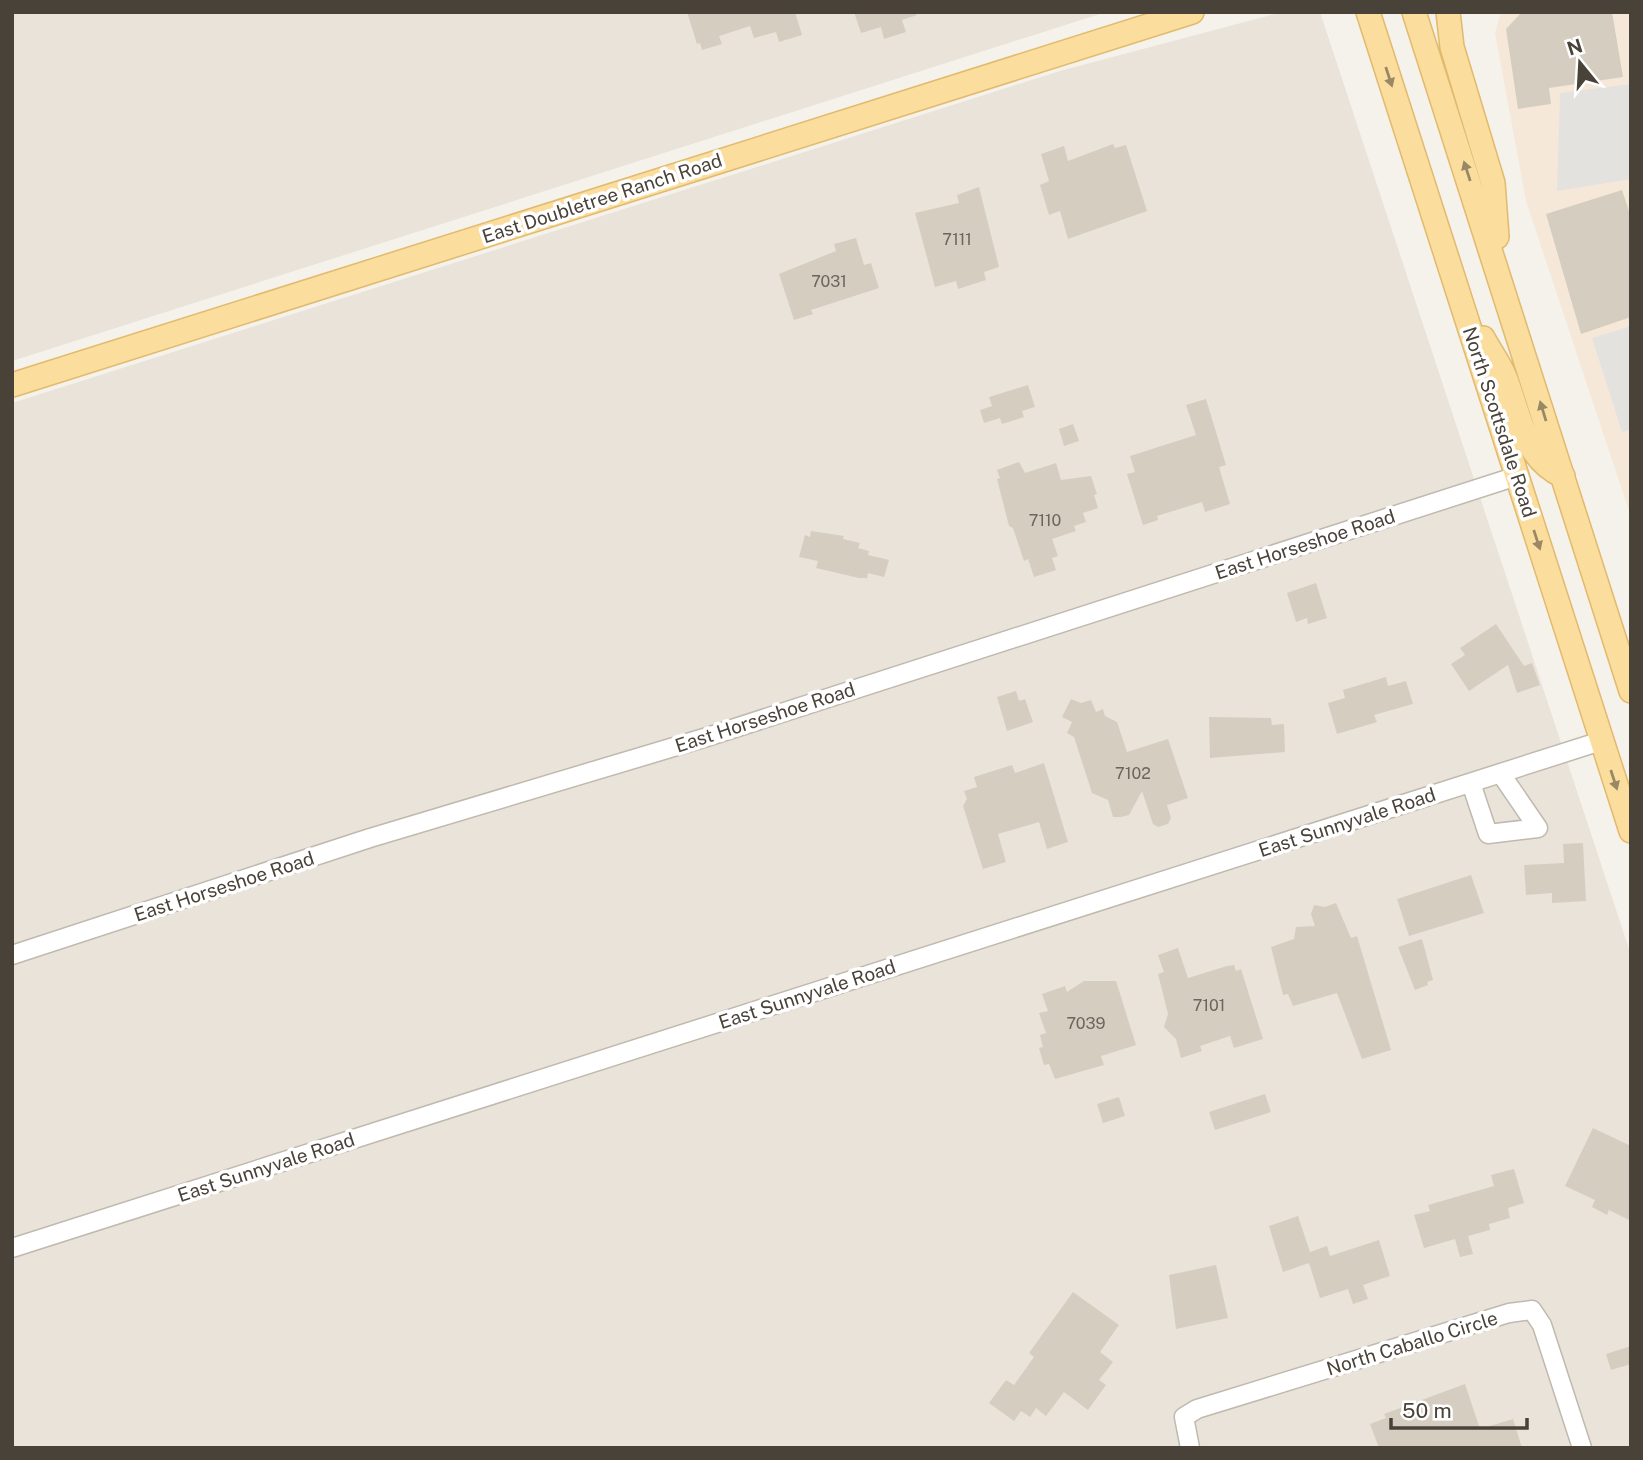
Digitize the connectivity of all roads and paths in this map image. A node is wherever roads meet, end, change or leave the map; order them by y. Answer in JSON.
{"nodes":[{"id":1,"x":1192,"y":12,"type":"edge"},
{"id":2,"x":1367,"y":12,"type":"edge"},
{"id":3,"x":1414,"y":12,"type":"edge"},
{"id":4,"x":1448,"y":12,"type":"edge"},
{"id":5,"x":1503,"y":285,"type":"junction"},
{"id":6,"x":1461,"y":300,"type":"junction"},
{"id":7,"x":12,"y":385,"type":"edge"},
{"id":8,"x":1517,"y":476,"type":"junction"},
{"id":9,"x":1563,"y":476,"type":"junction"},
{"id":10,"x":1631,"y":691,"type":"edge"},
{"id":11,"x":1601,"y":741,"type":"junction"},
{"id":12,"x":1501,"y":774,"type":"junction"},
{"id":13,"x":1471,"y":783,"type":"junction"},
{"id":14,"x":1631,"y":831,"type":"edge"},
{"id":15,"x":12,"y":955,"type":"edge"},
{"id":16,"x":12,"y":1248,"type":"edge"},
{"id":17,"x":1190,"y":1448,"type":"edge"},
{"id":18,"x":1582,"y":1448,"type":"edge"}],
"edges":[{"from":1,"to":7,"type":"main road","name":"East Doubletree Ranch Road"},
{"from":2,"to":6,"type":"main road","name":"North Scottsdale Road","one_way":true},
{"from":5,"to":3,"type":"main road","one_way":true},
{"from":4,"to":5,"type":"main road"},
{"from":9,"to":5,"type":"main road","one_way":true},
{"from":6,"to":8,"type":"main road","name":"North Scottsdale Road"},
{"from":6,"to":9,"type":"main road"},
{"from":8,"to":11,"type":"main road","name":"North Scottsdale Road","one_way":true},
{"from":8,"to":15,"type":"street","name":"East Horseshoe Road"},
{"from":9,"to":10,"type":"main road"},
{"from":11,"to":12,"type":"street","name":"East Sunnyvale Road"},
{"from":11,"to":14,"type":"main road","name":"North Scottsdale Road","one_way":true},
{"from":12,"to":13,"type":"street","name":"East Sunnyvale Road"},
{"from":12,"to":13,"type":"street"},
{"from":13,"to":16,"type":"street","name":"East Sunnyvale Road"},
{"from":17,"to":18,"type":"street","name":"North Caballo Circle"}]}
